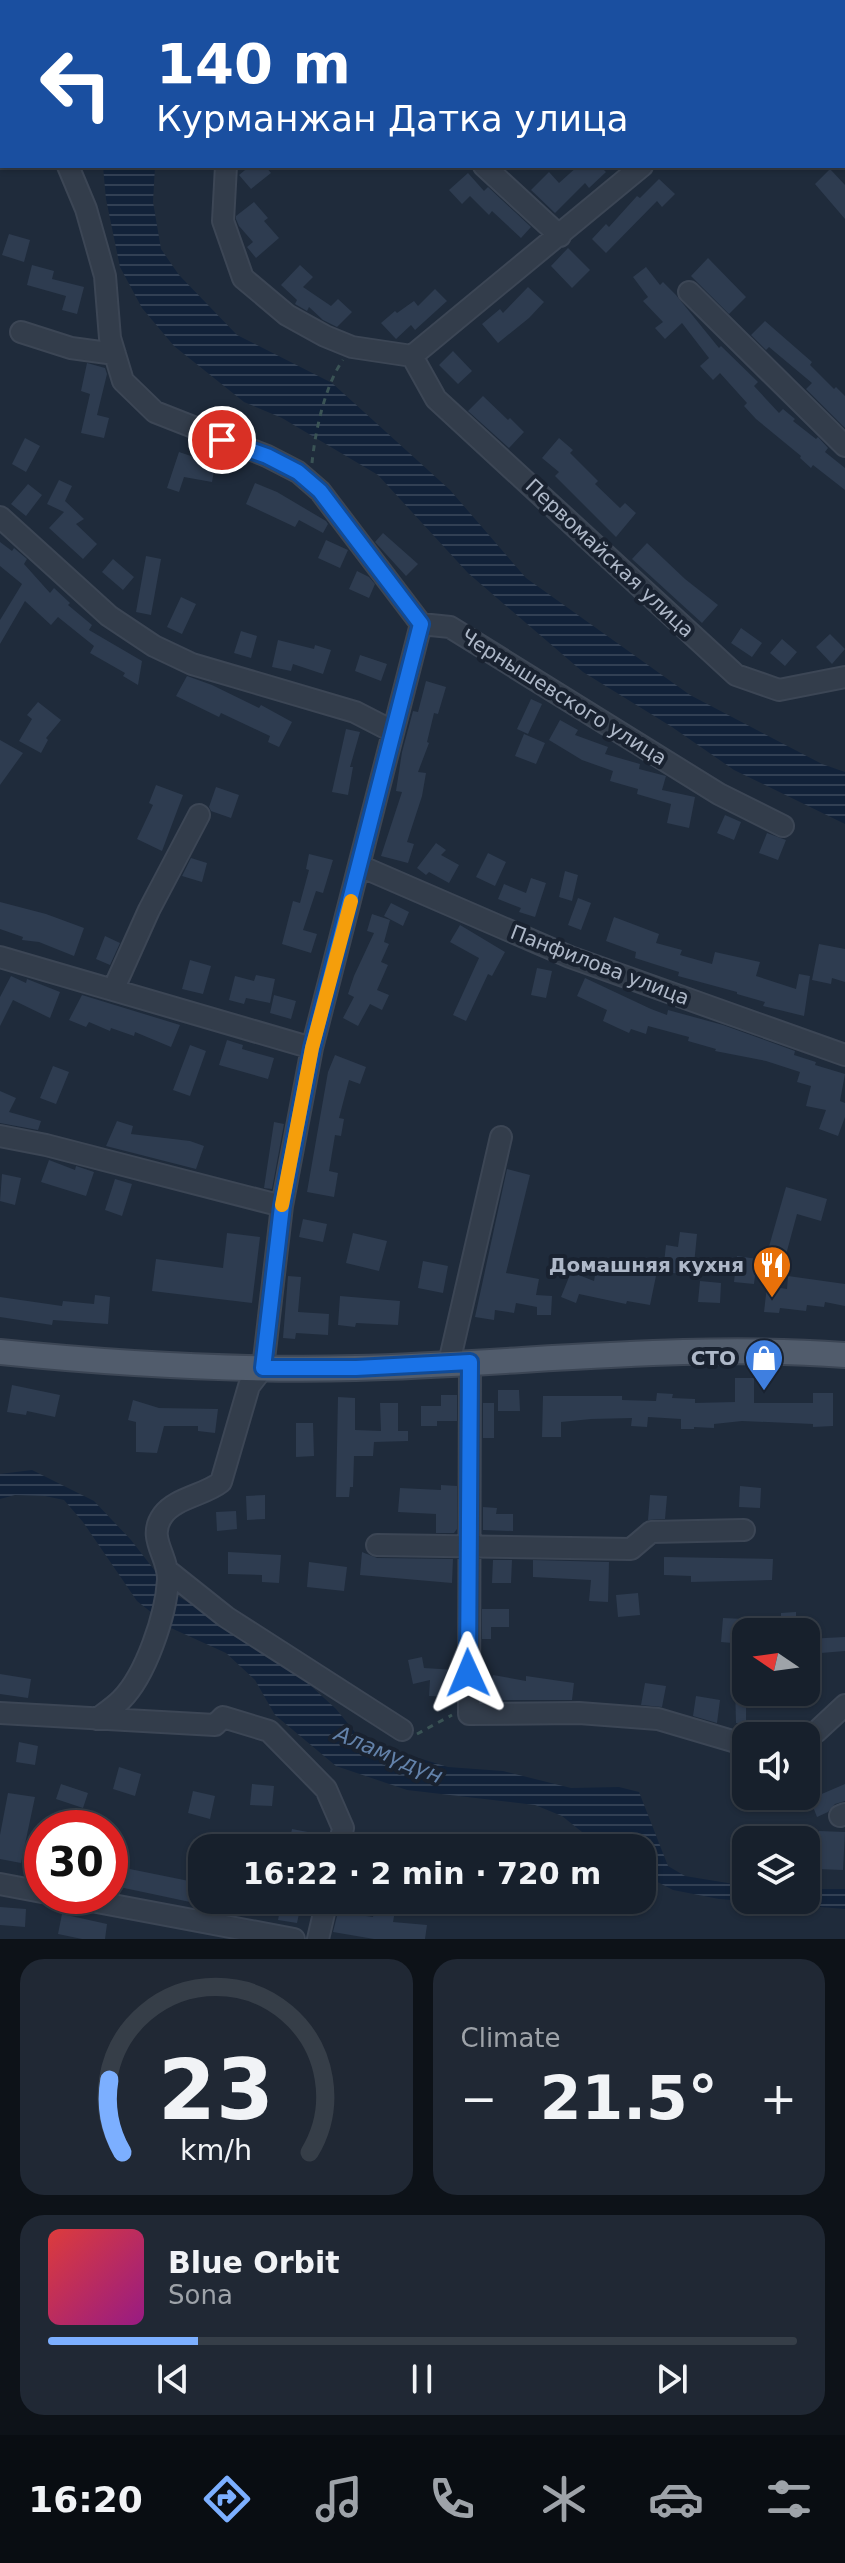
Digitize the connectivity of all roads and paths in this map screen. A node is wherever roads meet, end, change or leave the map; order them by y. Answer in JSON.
{"nodes":[{"id":1,"x":69,"y":168,"type":"edge"},
{"id":2,"x":226,"y":168,"type":"edge"},
{"id":3,"x":486,"y":168,"type":"edge"},
{"id":4,"x":640,"y":168,"type":"edge"},
{"id":5,"x":560,"y":236,"type":"junction"},
{"id":6,"x":689,"y":292,"type":"dead end"},
{"id":7,"x":21,"y":332,"type":"dead end"},
{"id":8,"x":115,"y":354,"type":"junction"},
{"id":9,"x":412,"y":356,"type":"junction"},
{"id":10,"x":335,"y":371,"type":"dead end"},
{"id":11,"x":314,"y":440,"type":"dead end"},
{"id":12,"x":845,"y":446,"type":"edge"},
{"id":13,"x":0,"y":517,"type":"edge"},
{"id":14,"x":421,"y":624,"type":"junction"},
{"id":15,"x":845,"y":677,"type":"edge"},
{"id":16,"x":392,"y":731,"type":"junction"},
{"id":17,"x":199,"y":815,"type":"dead end"},
{"id":18,"x":783,"y":826,"type":"dead end"},
{"id":19,"x":360,"y":866,"type":"junction"},
{"id":20,"x":0,"y":957,"type":"edge"},
{"id":21,"x":114,"y":988,"type":"junction"},
{"id":22,"x":312,"y":1048,"type":"junction"},
{"id":23,"x":845,"y":1055,"type":"edge"},
{"id":24,"x":0,"y":1136,"type":"edge"},
{"id":25,"x":501,"y":1137,"type":"dead end"},
{"id":26,"x":282,"y":1206,"type":"junction"},
{"id":27,"x":0,"y":1352,"type":"edge"},
{"id":28,"x":845,"y":1355,"type":"edge"},
{"id":29,"x":459,"y":1363,"type":"junction"},
{"id":30,"x":263,"y":1368,"type":"junction"},
{"id":31,"x":744,"y":1530,"type":"dead end"},
{"id":32,"x":377,"y":1545,"type":"dead end"},
{"id":33,"x":467,"y":1547,"type":"junction"},
{"id":34,"x":168,"y":1575,"type":"junction"},
{"id":35,"x":469,"y":1704,"type":"junction"},
{"id":36,"x":845,"y":1705,"type":"edge"},
{"id":37,"x":0,"y":1713,"type":"edge"},
{"id":38,"x":97,"y":1719,"type":"junction"},
{"id":39,"x":0,"y":1722,"type":"edge"},
{"id":40,"x":820,"y":1728,"type":"edge"},
{"id":41,"x":402,"y":1730,"type":"joint"},
{"id":42,"x":732,"y":1741,"type":"edge"},
{"id":43,"x":342,"y":1834,"type":"edge"},
{"id":44,"x":0,"y":1884,"type":"edge"},
{"id":45,"x":24,"y":1889,"type":"edge"},
{"id":46,"x":128,"y":1908,"type":"edge"},
{"id":47,"x":324,"y":1914,"type":"edge"},
{"id":48,"x":294,"y":1939,"type":"edge"},
{"id":49,"x":318,"y":1939,"type":"edge"}],
"edges":[{"from":1,"to":8,"type":"street"},
{"from":2,"to":9,"type":"street"},
{"from":3,"to":5,"type":"street"},
{"from":4,"to":5,"type":"street"},
{"from":5,"to":9,"type":"street"},
{"from":6,"to":12,"type":"street"},
{"from":7,"to":8,"type":"street"},
{"from":8,"to":14,"type":"street"},
{"from":9,"to":15,"type":"street","name":"Первомайская улица"},
{"from":10,"to":11,"type":"path"},
{"from":13,"to":16,"type":"street"},
{"from":14,"to":16,"type":"street"},
{"from":14,"to":18,"type":"street","name":"Чернышевского улица"},
{"from":16,"to":19,"type":"street"},
{"from":17,"to":21,"type":"street"},
{"from":19,"to":22,"type":"street"},
{"from":19,"to":23,"type":"street","name":"Панфилова улица"},
{"from":20,"to":21,"type":"street"},
{"from":21,"to":22,"type":"street"},
{"from":22,"to":26,"type":"street"},
{"from":24,"to":26,"type":"street"},
{"from":25,"to":29,"type":"street"},
{"from":26,"to":30,"type":"street"},
{"from":27,"to":30,"type":"main road"},
{"from":28,"to":29,"type":"main road"},
{"from":29,"to":30,"type":"main road"},
{"from":29,"to":33,"type":"street"},
{"from":30,"to":34,"type":"street"},
{"from":31,"to":33,"type":"street"},
{"from":32,"to":33,"type":"street"},
{"from":33,"to":35,"type":"street"},
{"from":34,"to":38,"type":"street"},
{"from":34,"to":41,"type":"street"},
{"from":35,"to":41,"type":"path"},
{"from":35,"to":42,"type":"street"},
{"from":36,"to":40,"type":"street"},
{"from":37,"to":38,"type":"street"},
{"from":37,"to":39,"type":"street"},
{"from":38,"to":43,"type":"street"},
{"from":44,"to":45,"type":"street"},
{"from":46,"to":48,"type":"street"},
{"from":47,"to":49,"type":"street"}]}
